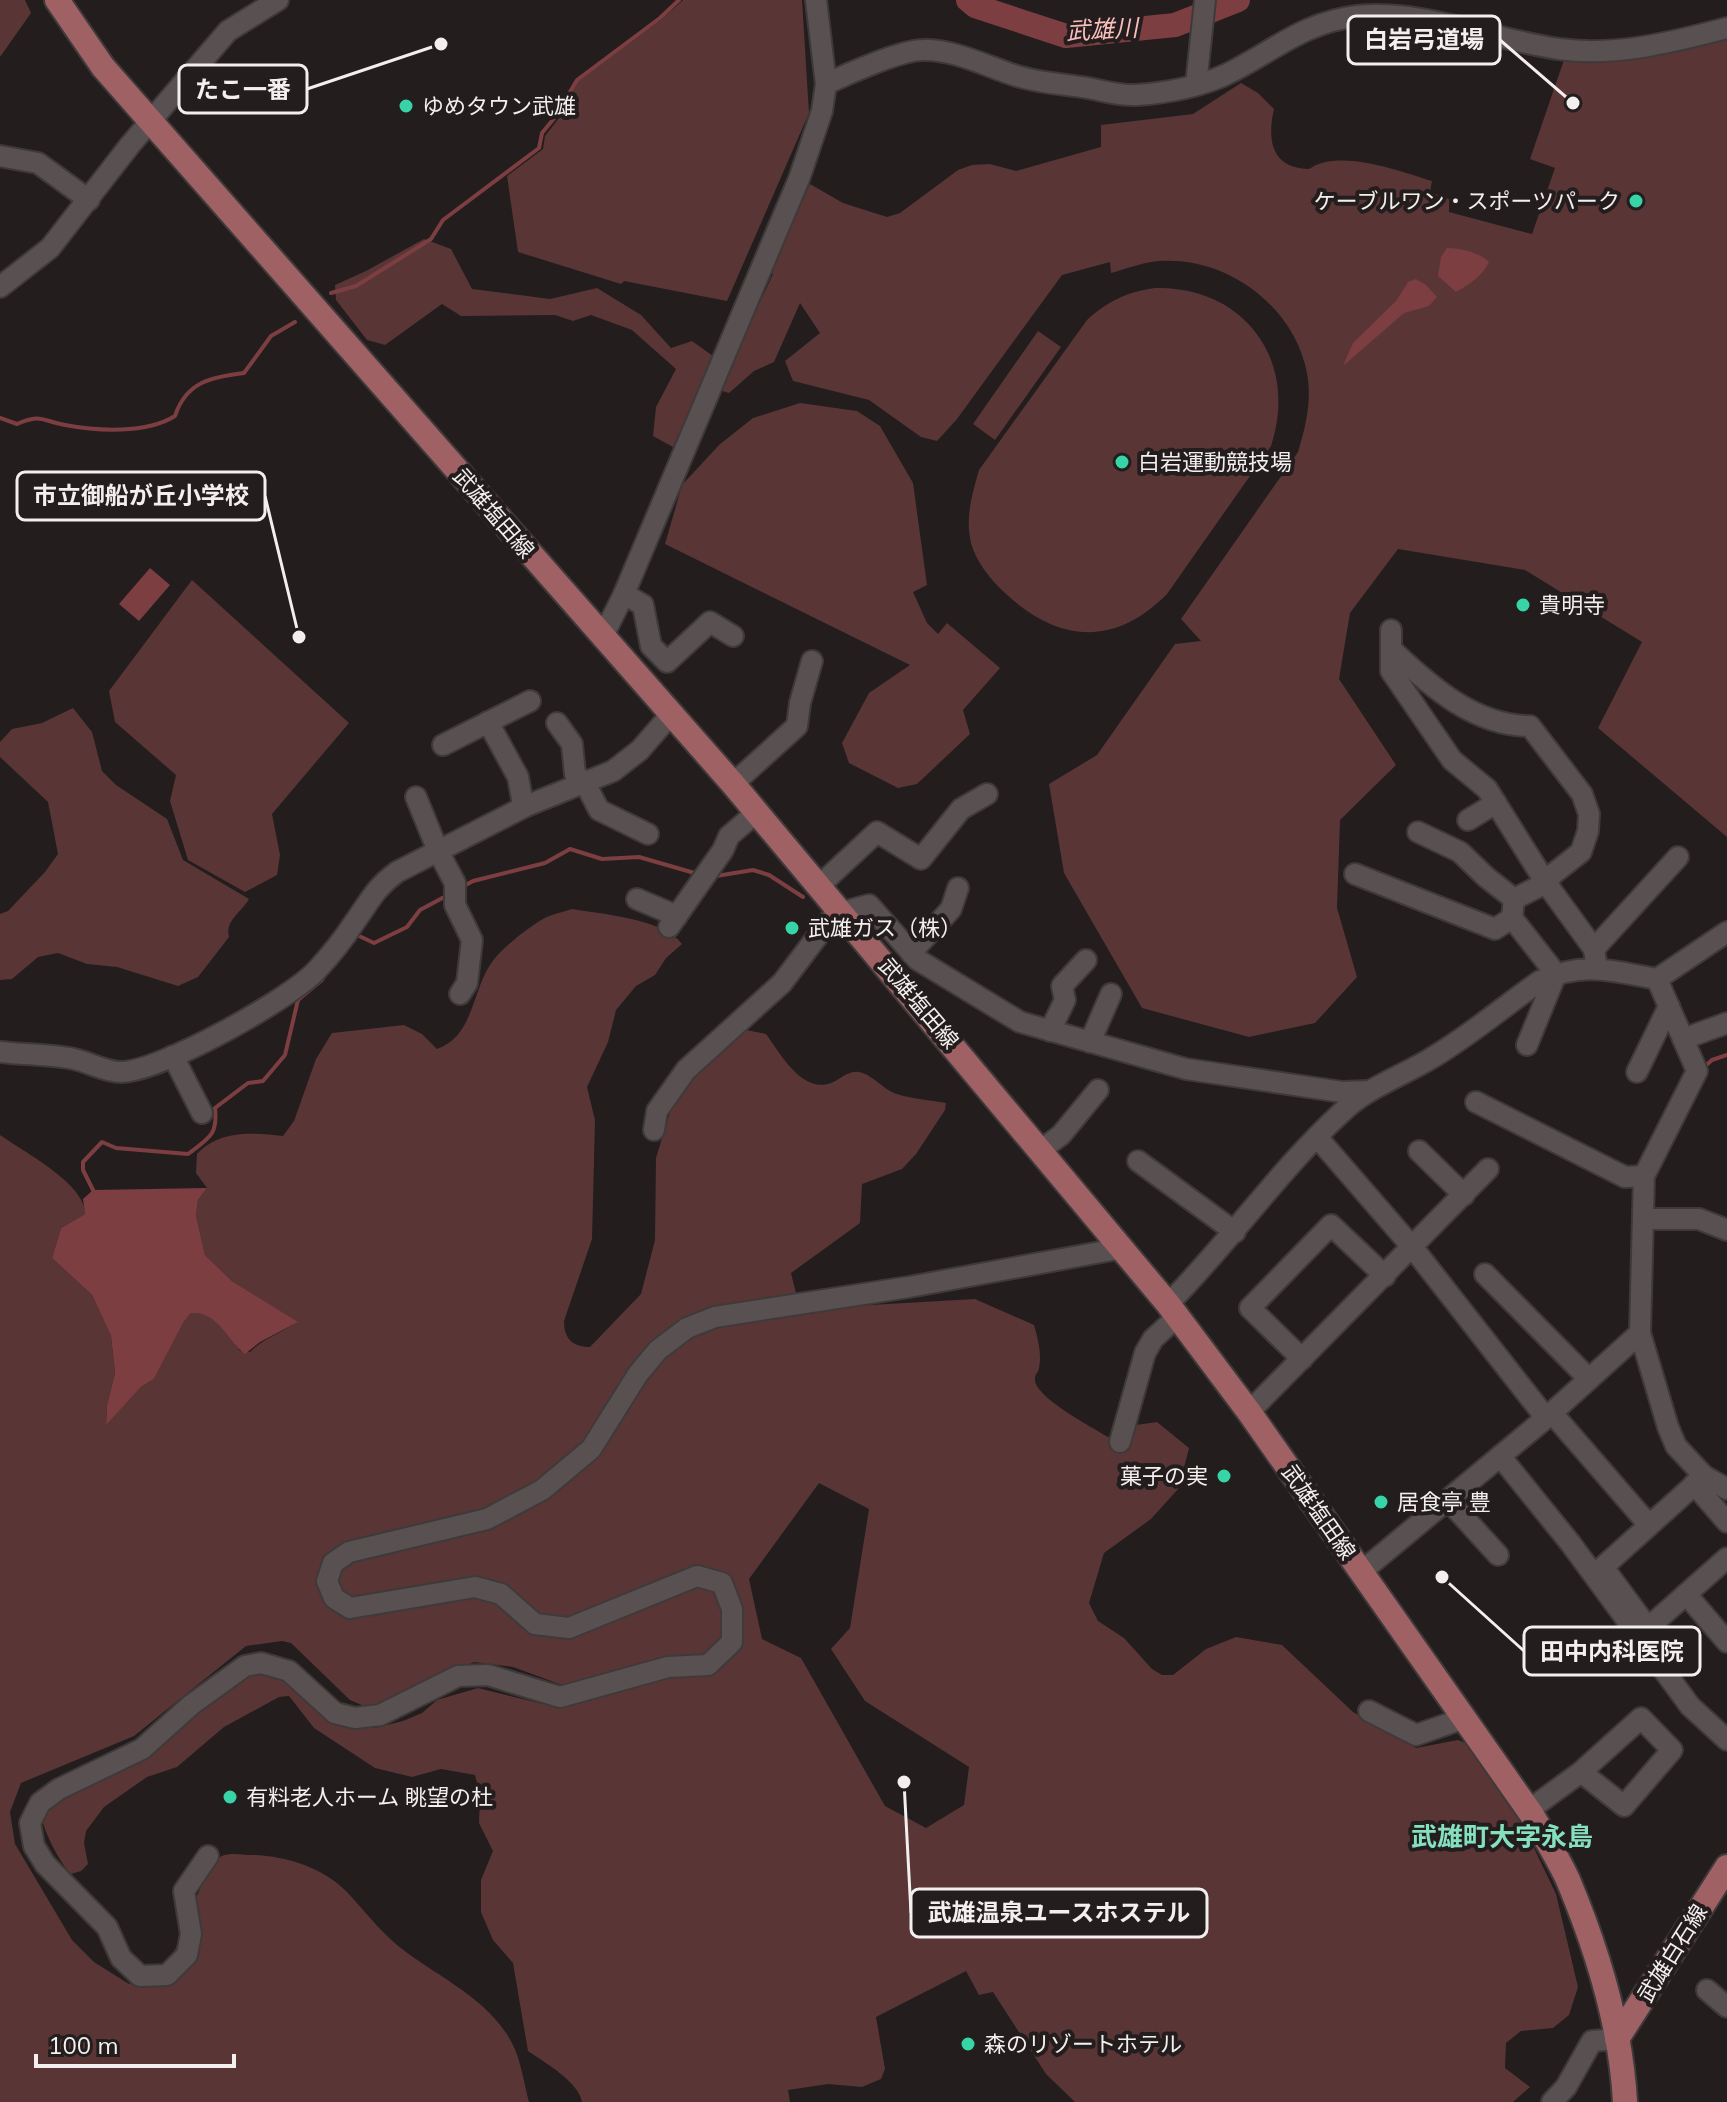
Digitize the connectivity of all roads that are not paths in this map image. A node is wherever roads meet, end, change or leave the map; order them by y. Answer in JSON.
{"nodes":[{"id":1,"x":57,"y":0,"type":"edge"},
{"id":2,"x":278,"y":0,"type":"edge"},
{"id":3,"x":816,"y":0,"type":"edge"},
{"id":4,"x":1205,"y":0,"type":"edge"},
{"id":5,"x":1727,"y":28,"type":"edge"},
{"id":6,"x":1197,"y":75,"type":"junction"},
{"id":7,"x":826,"y":84,"type":"junction"},
{"id":8,"x":151,"y":121,"type":"junction"},
{"id":9,"x":0,"y":156,"type":"edge"},
{"id":10,"x":89,"y":200,"type":"junction"},
{"id":11,"x":0,"y":287,"type":"edge"},
{"id":12,"x":624,"y":594,"type":"junction"},
{"id":13,"x":603,"y":636,"type":"junction"},
{"id":14,"x":733,"y":636,"type":"dead end"},
{"id":15,"x":804,"y":666,"type":"dead end"},
{"id":16,"x":530,"y":701,"type":"dead end"},
{"id":17,"x":672,"y":713,"type":"junction"},
{"id":18,"x":488,"y":722,"type":"junction"},
{"id":19,"x":557,"y":723,"type":"dead end"},
{"id":20,"x":443,"y":745,"type":"dead end"},
{"id":21,"x":585,"y":783,"type":"junction"},
{"id":22,"x":733,"y":784,"type":"junction"},
{"id":23,"x":987,"y":794,"type":"dead end"},
{"id":24,"x":416,"y":797,"type":"dead end"},
{"id":25,"x":1496,"y":803,"type":"junction"},
{"id":26,"x":526,"y":806,"type":"junction"},
{"id":27,"x":757,"y":812,"type":"junction"},
{"id":28,"x":1468,"y":820,"type":"dead end"},
{"id":29,"x":1418,"y":832,"type":"dead end"},
{"id":30,"x":648,"y":834,"type":"dead end"},
{"id":31,"x":438,"y":851,"type":"junction"},
{"id":32,"x":1678,"y":857,"type":"dead end"},
{"id":33,"x":1355,"y":874,"type":"dead end"},
{"id":34,"x":1546,"y":883,"type":"junction"},
{"id":35,"x":820,"y":885,"type":"junction"},
{"id":36,"x":958,"y":888,"type":"dead end"},
{"id":37,"x":637,"y":899,"type":"dead end"},
{"id":38,"x":1513,"y":909,"type":"junction"},
{"id":39,"x":843,"y":912,"type":"junction"},
{"id":40,"x":1727,"y":932,"type":"edge"},
{"id":41,"x":911,"y":953,"type":"junction"},
{"id":42,"x":1596,"y":959,"type":"junction"},
{"id":43,"x":1086,"y":960,"type":"dead end"},
{"id":44,"x":1556,"y":974,"type":"junction"},
{"id":45,"x":1657,"y":979,"type":"junction"},
{"id":46,"x":460,"y":994,"type":"dead end"},
{"id":47,"x":1111,"y":994,"type":"dead end"},
{"id":48,"x":1669,"y":1006,"type":"junction"},
{"id":49,"x":1727,"y":1023,"type":"edge"},
{"id":50,"x":1050,"y":1031,"type":"junction"},
{"id":51,"x":1683,"y":1039,"type":"junction"},
{"id":52,"x":1090,"y":1042,"type":"junction"},
{"id":53,"x":1527,"y":1045,"type":"dead end"},
{"id":54,"x":0,"y":1052,"type":"edge"},
{"id":55,"x":173,"y":1056,"type":"junction"},
{"id":56,"x":1637,"y":1072,"type":"dead end"},
{"id":57,"x":1098,"y":1090,"type":"dead end"},
{"id":58,"x":1369,"y":1091,"type":"junction"},
{"id":59,"x":1476,"y":1102,"type":"dead end"},
{"id":60,"x":202,"y":1113,"type":"dead end"},
{"id":61,"x":654,"y":1130,"type":"dead end"},
{"id":62,"x":1317,"y":1137,"type":"junction"},
{"id":63,"x":1041,"y":1150,"type":"junction"},
{"id":64,"x":1419,"y":1151,"type":"dead end"},
{"id":65,"x":1138,"y":1161,"type":"dead end"},
{"id":66,"x":1488,"y":1169,"type":"dead end"},
{"id":67,"x":1644,"y":1176,"type":"junction"},
{"id":68,"x":1464,"y":1195,"type":"junction"},
{"id":69,"x":1643,"y":1219,"type":"junction"},
{"id":70,"x":1727,"y":1230,"type":"edge"},
{"id":71,"x":1235,"y":1232,"type":"junction"},
{"id":72,"x":1123,"y":1248,"type":"junction"},
{"id":73,"x":1413,"y":1248,"type":"junction"},
{"id":74,"x":1485,"y":1274,"type":"dead end"},
{"id":75,"x":1385,"y":1276,"type":"junction"},
{"id":76,"x":1173,"y":1310,"type":"junction"},
{"id":77,"x":1640,"y":1333,"type":"junction"},
{"id":78,"x":1302,"y":1359,"type":"junction"},
{"id":79,"x":1584,"y":1375,"type":"junction"},
{"id":80,"x":1249,"y":1412,"type":"junction"},
{"id":81,"x":1549,"y":1416,"type":"junction"},
{"id":82,"x":1120,"y":1442,"type":"dead end"},
{"id":83,"x":1500,"y":1456,"type":"junction"},
{"id":84,"x":1699,"y":1480,"type":"junction"},
{"id":85,"x":1727,"y":1489,"type":"edge"},
{"id":86,"x":1448,"y":1500,"type":"junction"},
{"id":87,"x":1727,"y":1522,"type":"edge"},
{"id":88,"x":1649,"y":1525,"type":"junction"},
{"id":89,"x":1498,"y":1555,"type":"dead end"},
{"id":90,"x":1727,"y":1558,"type":"edge"},
{"id":91,"x":1361,"y":1572,"type":"junction"},
{"id":92,"x":1686,"y":1594,"type":"junction"},
{"id":93,"x":1727,"y":1642,"type":"edge"},
{"id":94,"x":1369,"y":1711,"type":"dead end"},
{"id":95,"x":1465,"y":1718,"type":"junction"},
{"id":96,"x":1727,"y":1740,"type":"edge"},
{"id":97,"x":1581,"y":1772,"type":"junction"},
{"id":98,"x":1529,"y":1810,"type":"junction"},
{"id":99,"x":208,"y":1856,"type":"dead end"},
{"id":100,"x":1727,"y":1867,"type":"edge"},
{"id":101,"x":1707,"y":1990,"type":"dead end"},
{"id":102,"x":1727,"y":2007,"type":"edge"},
{"id":103,"x":1617,"y":2039,"type":"junction"},
{"id":104,"x":1552,"y":2102,"type":"edge"},
{"id":105,"x":1625,"y":2102,"type":"edge"}],
"edges":[{"from":1,"to":8,"type":"main road","name":"武雄塩田線"},
{"from":2,"to":8,"type":"street"},
{"from":3,"to":7,"type":"street"},
{"from":4,"to":6,"type":"street"},
{"from":5,"to":6,"type":"street"},
{"from":6,"to":7,"type":"street"},
{"from":7,"to":12,"type":"street"},
{"from":8,"to":10,"type":"street"},
{"from":8,"to":13,"type":"main road","name":"武雄塩田線"},
{"from":9,"to":10,"type":"street"},
{"from":10,"to":11,"type":"street"},
{"from":12,"to":13,"type":"street"},
{"from":12,"to":14,"type":"street"},
{"from":13,"to":17,"type":"main road","name":"武雄塩田線"},
{"from":15,"to":22,"type":"street"},
{"from":16,"to":18,"type":"street"},
{"from":17,"to":21,"type":"street"},
{"from":17,"to":22,"type":"main road","name":"武雄塩田線"},
{"from":18,"to":20,"type":"street"},
{"from":18,"to":26,"type":"street"},
{"from":19,"to":21,"type":"street"},
{"from":21,"to":26,"type":"street"},
{"from":21,"to":30,"type":"street"},
{"from":22,"to":27,"type":"main road","name":"武雄塩田線"},
{"from":23,"to":35,"type":"street"},
{"from":24,"to":31,"type":"street"},
{"from":25,"to":28,"type":"street"},
{"from":25,"to":34,"type":"street"},
{"from":25,"to":34,"type":"street"},
{"from":26,"to":31,"type":"street"},
{"from":27,"to":35,"type":"main road","name":"武雄塩田線"},
{"from":27,"to":37,"type":"street"},
{"from":29,"to":38,"type":"street"},
{"from":31,"to":46,"type":"street"},
{"from":31,"to":55,"type":"street"},
{"from":32,"to":42,"type":"street"},
{"from":33,"to":38,"type":"street"},
{"from":34,"to":38,"type":"street"},
{"from":34,"to":42,"type":"street"},
{"from":35,"to":39,"type":"main road","name":"武雄塩田線"},
{"from":36,"to":41,"type":"street"},
{"from":38,"to":44,"type":"street"},
{"from":39,"to":41,"type":"street"},
{"from":39,"to":61,"type":"street"},
{"from":39,"to":63,"type":"main road","name":"武雄塩田線"},
{"from":40,"to":45,"type":"street"},
{"from":41,"to":50,"type":"street"},
{"from":42,"to":44,"type":"street"},
{"from":42,"to":45,"type":"street"},
{"from":43,"to":50,"type":"street"},
{"from":44,"to":53,"type":"street"},
{"from":44,"to":58,"type":"street"},
{"from":45,"to":48,"type":"street"},
{"from":47,"to":52,"type":"street"},
{"from":48,"to":51,"type":"street"},
{"from":48,"to":56,"type":"street"},
{"from":49,"to":51,"type":"street"},
{"from":50,"to":52,"type":"street"},
{"from":51,"to":67,"type":"street"},
{"from":52,"to":58,"type":"street"},
{"from":54,"to":55,"type":"street"},
{"from":55,"to":60,"type":"street"},
{"from":57,"to":63,"type":"street"},
{"from":58,"to":62,"type":"street"},
{"from":59,"to":67,"type":"street"},
{"from":62,"to":71,"type":"street"},
{"from":62,"to":73,"type":"street"},
{"from":63,"to":72,"type":"main road","name":"武雄塩田線"},
{"from":64,"to":68,"type":"street"},
{"from":65,"to":71,"type":"street"},
{"from":66,"to":68,"type":"street"},
{"from":67,"to":69,"type":"street"},
{"from":68,"to":73,"type":"street"},
{"from":69,"to":70,"type":"street"},
{"from":69,"to":77,"type":"street"},
{"from":71,"to":76,"type":"street"},
{"from":72,"to":76,"type":"main road","name":"武雄塩田線"},
{"from":72,"to":99,"type":"street"},
{"from":73,"to":75,"type":"street"},
{"from":73,"to":81,"type":"street"},
{"from":74,"to":79,"type":"street"},
{"from":75,"to":78,"type":"street"},
{"from":75,"to":78,"type":"street"},
{"from":76,"to":80,"type":"main road","name":"武雄塩田線"},
{"from":76,"to":82,"type":"street"},
{"from":77,"to":79,"type":"street"},
{"from":77,"to":84,"type":"street"},
{"from":78,"to":80,"type":"street"},
{"from":79,"to":81,"type":"street"},
{"from":80,"to":91,"type":"main road","name":"武雄塩田線"},
{"from":81,"to":83,"type":"street"},
{"from":81,"to":88,"type":"street"},
{"from":83,"to":86,"type":"street"},
{"from":83,"to":96,"type":"street"},
{"from":84,"to":85,"type":"street"},
{"from":84,"to":87,"type":"street"},
{"from":84,"to":88,"type":"street"},
{"from":86,"to":89,"type":"street"},
{"from":86,"to":91,"type":"street"},
{"from":88,"to":92,"type":"street"},
{"from":90,"to":92,"type":"street"},
{"from":91,"to":95,"type":"main road","name":"武雄塩田線"},
{"from":92,"to":93,"type":"street"},
{"from":94,"to":95,"type":"street"},
{"from":95,"to":98,"type":"main road","name":"武雄塩田線"},
{"from":97,"to":97,"type":"street"},
{"from":97,"to":98,"type":"street"},
{"from":98,"to":103,"type":"main road","name":"武雄塩田線"},
{"from":100,"to":103,"type":"main road","name":"武雄白石線"},
{"from":101,"to":102,"type":"street"},
{"from":103,"to":104,"type":"street"},
{"from":103,"to":105,"type":"main road","name":"武雄塩田線"}]}
